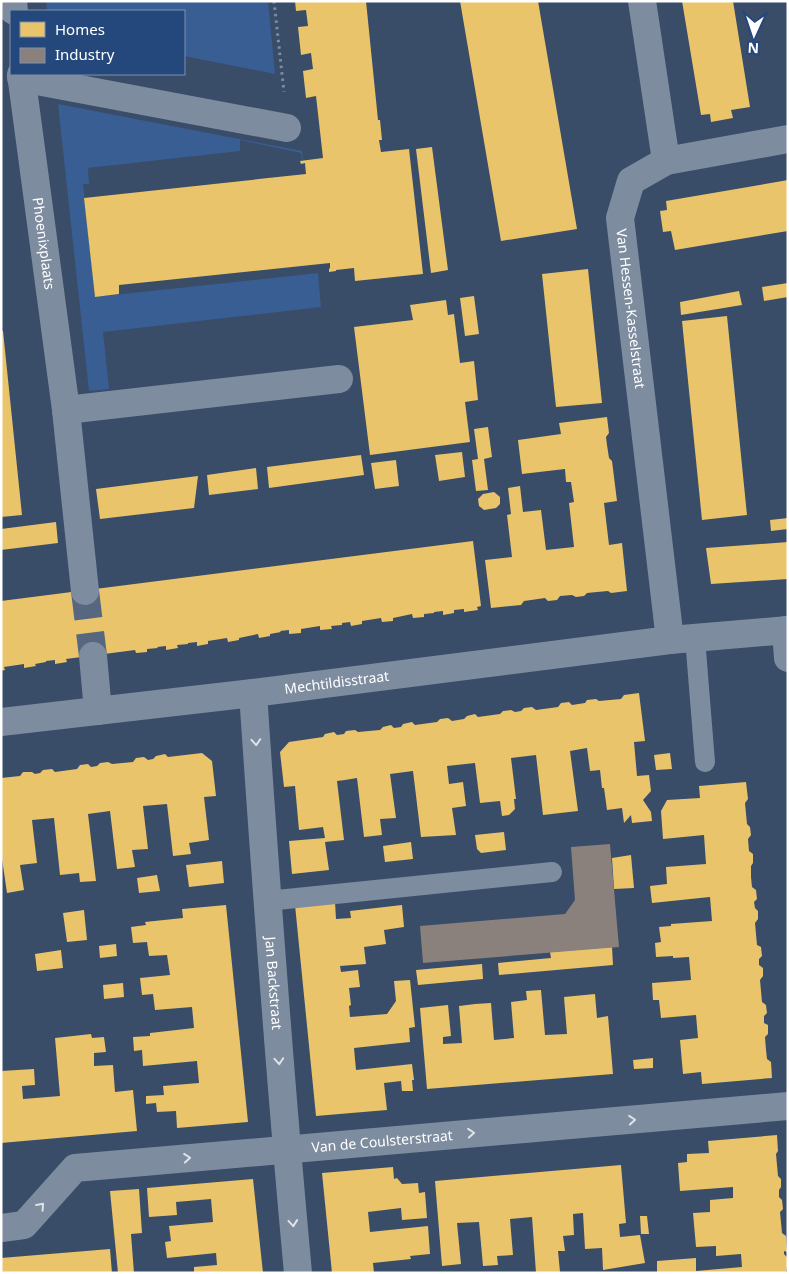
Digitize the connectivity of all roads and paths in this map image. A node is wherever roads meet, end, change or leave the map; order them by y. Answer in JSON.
{"nodes":[{"id":1,"x":274,"y":1,"type":"edge"},
{"id":2,"x":642,"y":1,"type":"edge"},
{"id":3,"x":21,"y":76,"type":"edge"},
{"id":4,"x":287,"y":128,"type":"joint"},
{"id":5,"x":788,"y":139,"type":"edge"},
{"id":6,"x":666,"y":162,"type":"junction"},
{"id":7,"x":339,"y":379,"type":"dead end"},
{"id":8,"x":66,"y":410,"type":"junction"},
{"id":9,"x":85,"y":591,"type":"tunnel mouth"},
{"id":10,"x":787,"y":630,"type":"edge"},
{"id":11,"x":682,"y":639,"type":"junction"},
{"id":12,"x":93,"y":656,"type":"tunnel mouth"},
{"id":13,"x":788,"y":658,"type":"edge"},
{"id":14,"x":253,"y":693,"type":"junction"},
{"id":15,"x":98,"y":711,"type":"junction"},
{"id":16,"x":1,"y":722,"type":"edge"},
{"id":17,"x":705,"y":762,"type":"dead end"},
{"id":18,"x":552,"y":872,"type":"dead end"},
{"id":19,"x":267,"y":901,"type":"junction"},
{"id":20,"x":788,"y":1106,"type":"edge"},
{"id":21,"x":286,"y":1149,"type":"junction"},
{"id":22,"x":1,"y":1228,"type":"edge"},
{"id":23,"x":298,"y":1273,"type":"edge"}],
"edges":[{"from":1,"to":4,"type":"path"},
{"from":2,"to":6,"type":"street"},
{"from":3,"to":4,"type":"street","name":"Phoenixplaats"},
{"from":3,"to":8,"type":"street","name":"Phoenixplaats"},
{"from":5,"to":6,"type":"street","name":"Van Hessen-Kasselstraat"},
{"from":6,"to":11,"type":"street","name":"Van Hessen-Kasselstraat"},
{"from":7,"to":8,"type":"street"},
{"from":8,"to":9,"type":"street","name":"Phoenixplaats"},
{"from":10,"to":11,"type":"street","name":"Mechtildisstraat"},
{"from":10,"to":13,"type":"street"},
{"from":11,"to":14,"type":"street","name":"Mechtildisstraat"},
{"from":11,"to":17,"type":"lane"},
{"from":12,"to":15,"type":"street"},
{"from":14,"to":15,"type":"street","name":"Mechtildisstraat"},
{"from":14,"to":19,"type":"street","name":"Jan Backstraat","one_way":true},
{"from":15,"to":16,"type":"street","name":"Mechtildisstraat"},
{"from":18,"to":19,"type":"lane"},
{"from":19,"to":21,"type":"street","name":"Jan Backstraat","one_way":true},
{"from":21,"to":20,"type":"street","name":"Van de Coulsterstraat","one_way":true},
{"from":22,"to":21,"type":"street","name":"Van de Coulsterstraat","one_way":true},
{"from":21,"to":23,"type":"street","name":"Jan Backstraat","one_way":true}]}
